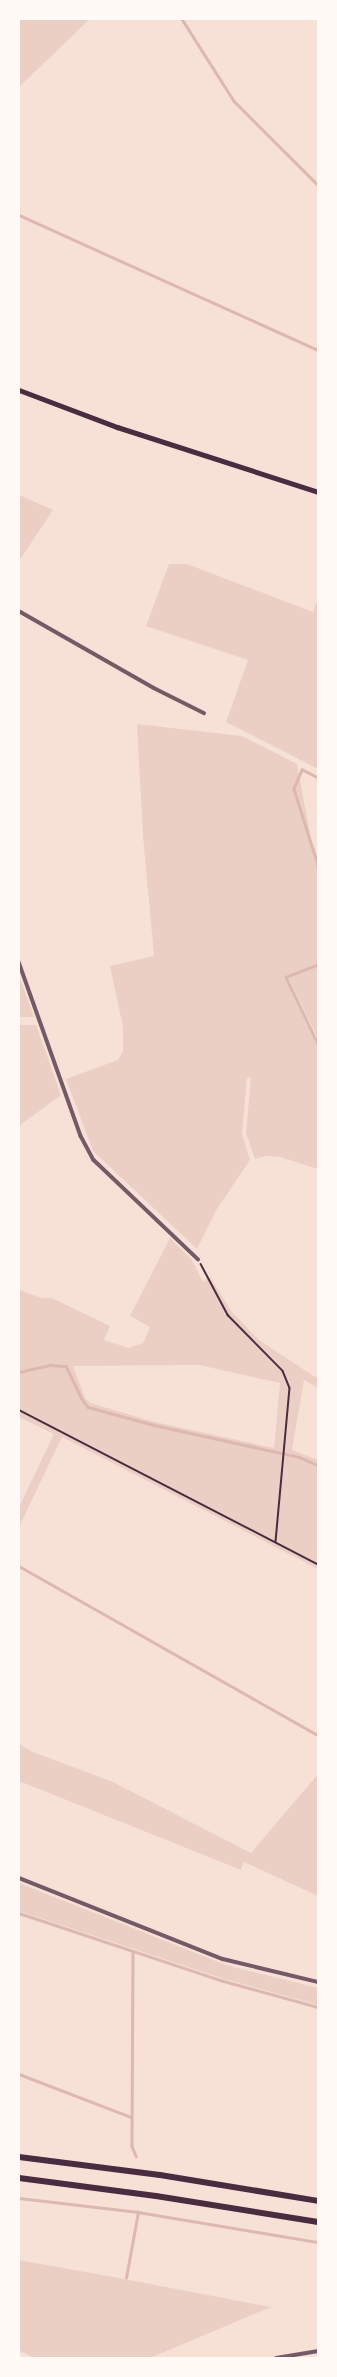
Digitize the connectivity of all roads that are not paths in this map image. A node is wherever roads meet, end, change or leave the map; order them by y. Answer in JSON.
{"nodes":[{"id":1,"x":19,"y":390,"type":"edge"},
{"id":2,"x":318,"y":492,"type":"edge"},
{"id":3,"x":19,"y":611,"type":"edge"},
{"id":4,"x":204,"y":713,"type":"dead end"},
{"id":5,"x":19,"y":962,"type":"edge"},
{"id":6,"x":198,"y":1259,"type":"road end"},
{"id":7,"x":19,"y":1878,"type":"edge"},
{"id":8,"x":318,"y":1982,"type":"edge"},
{"id":9,"x":19,"y":2157,"type":"edge"},
{"id":10,"x":19,"y":2178,"type":"edge"},
{"id":11,"x":318,"y":2201,"type":"edge"},
{"id":12,"x":318,"y":2222,"type":"edge"},
{"id":13,"x":318,"y":2351,"type":"edge"},
{"id":14,"x":276,"y":2358,"type":"edge"}],
"edges":[{"from":1,"to":2,"type":"main road"},
{"from":3,"to":4,"type":"street"},
{"from":5,"to":6,"type":"street"},
{"from":7,"to":8,"type":"street"},
{"from":9,"to":11,"type":"highway"},
{"from":10,"to":12,"type":"highway"},
{"from":13,"to":14,"type":"street"}]}
